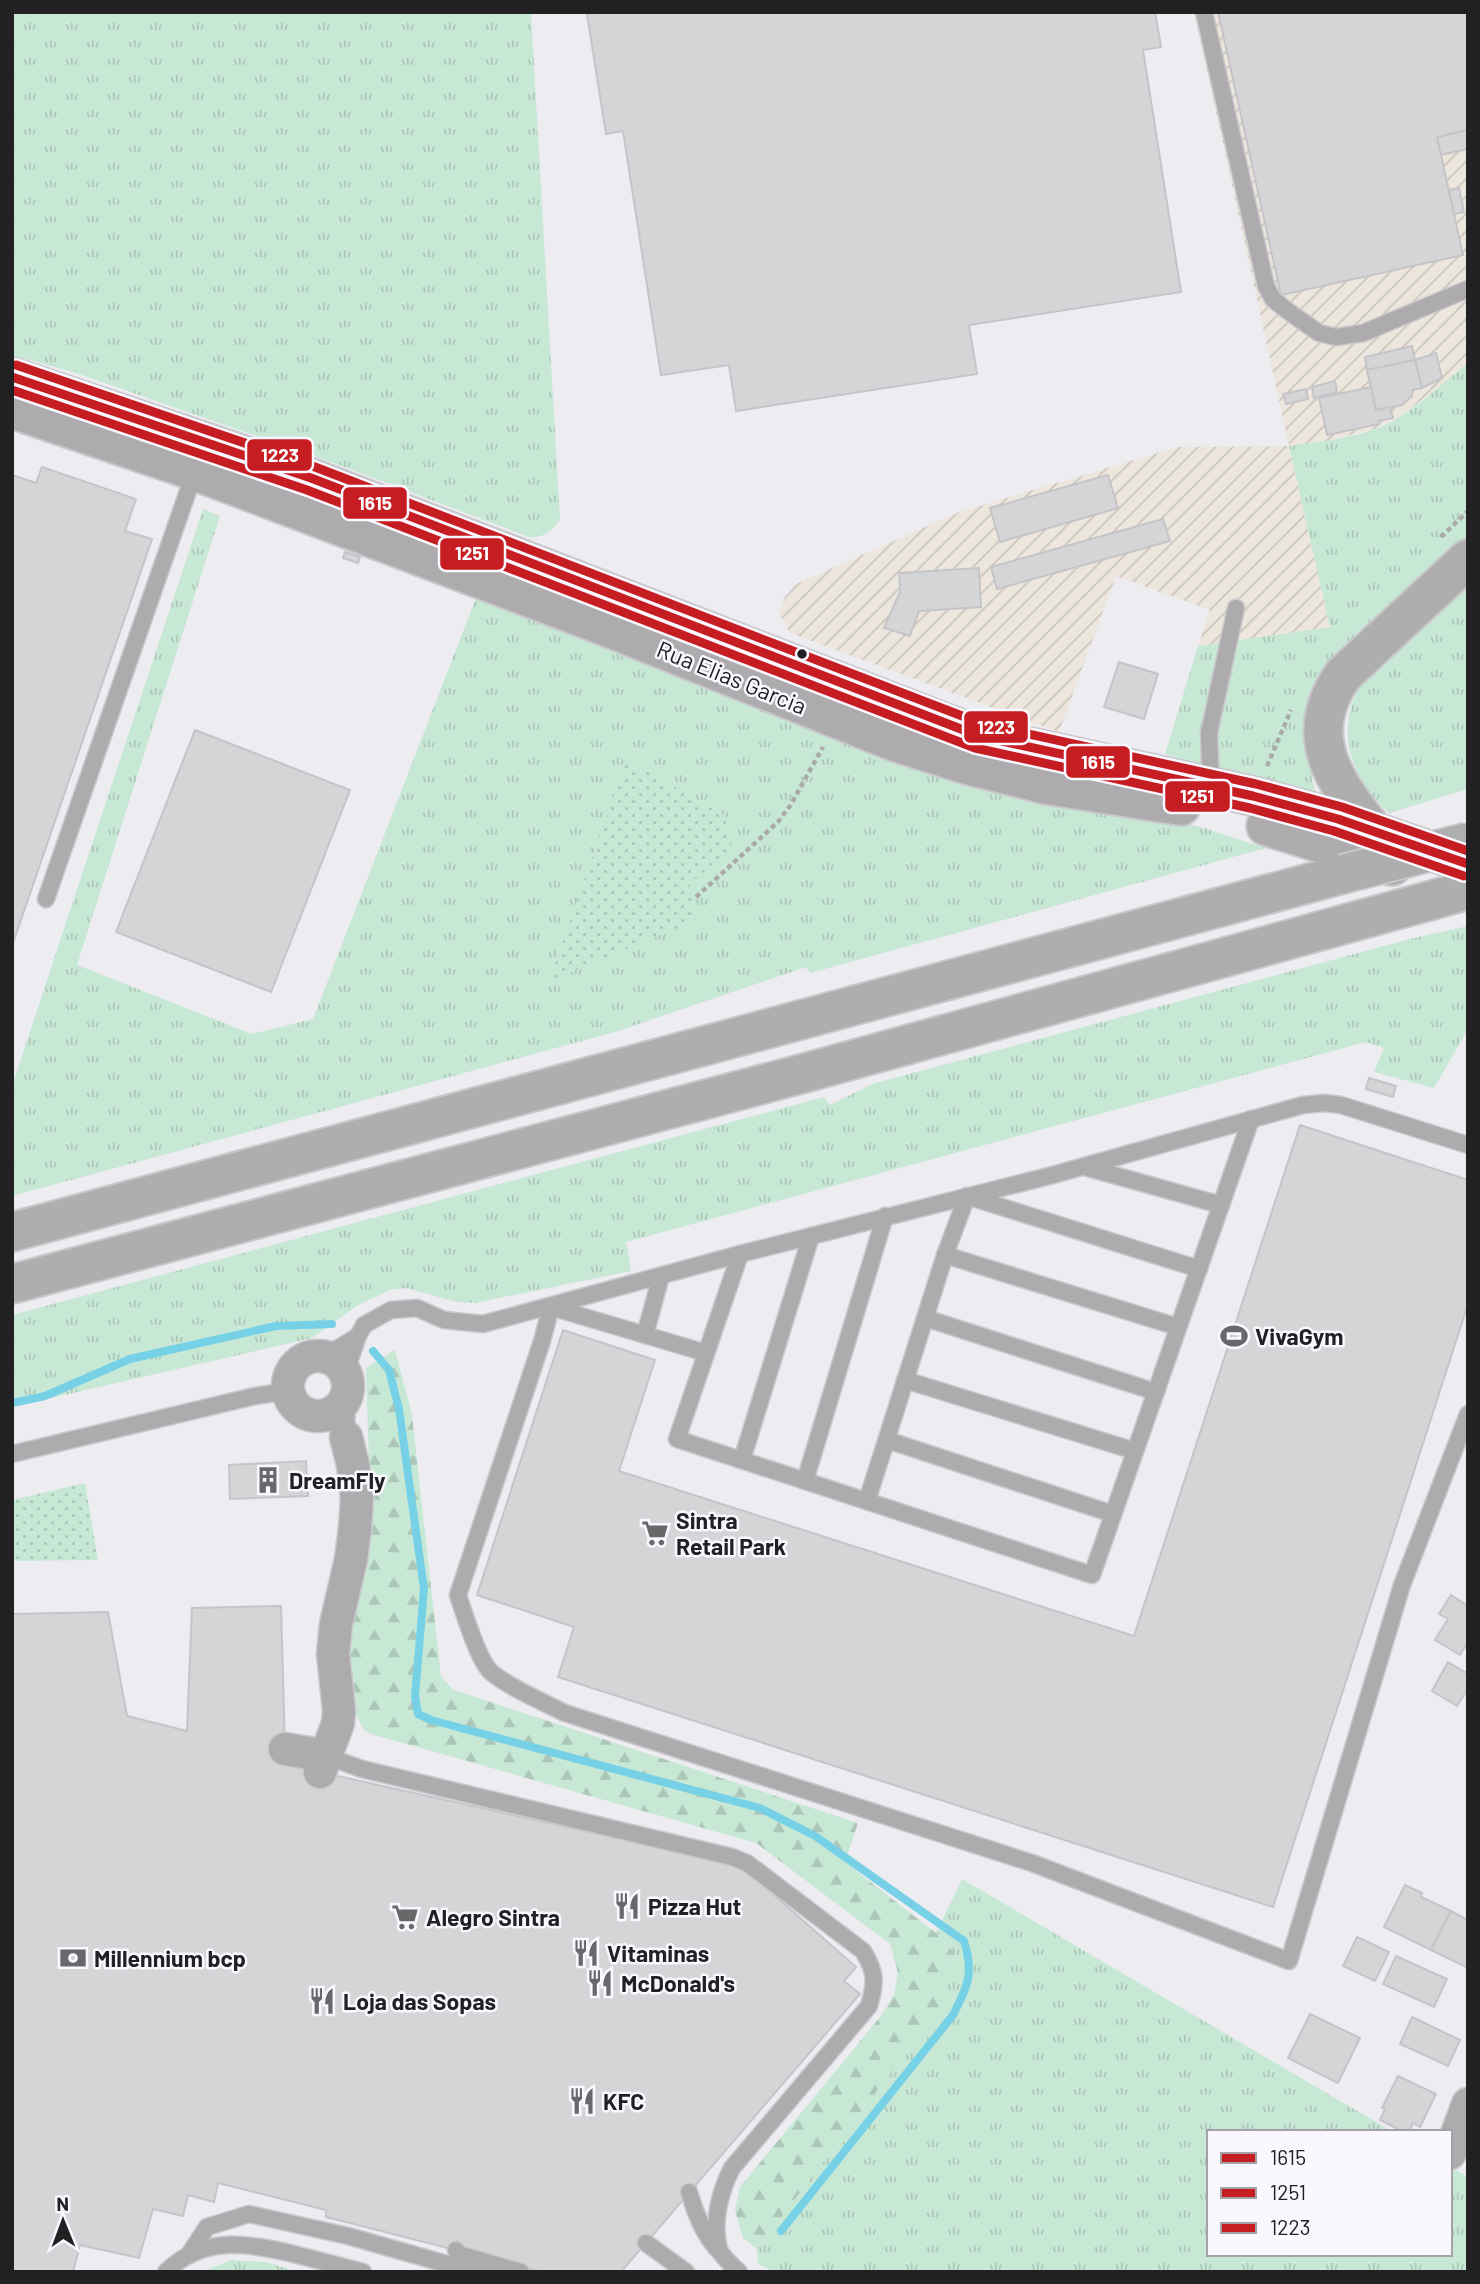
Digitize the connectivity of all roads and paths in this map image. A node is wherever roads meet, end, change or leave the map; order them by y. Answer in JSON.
{"nodes":[{"id":1,"x":1204,"y":12,"type":"edge"},
{"id":2,"x":1468,"y":289,"type":"edge"},
{"id":3,"x":12,"y":377,"type":"edge"},
{"id":4,"x":12,"y":409,"type":"edge"},
{"id":5,"x":195,"y":471,"type":"junction"},
{"id":6,"x":1468,"y":559,"type":"edge"},
{"id":7,"x":1236,"y":608,"type":"dead end"},
{"id":8,"x":829,"y":736,"type":"dead end"},
{"id":9,"x":1211,"y":787,"type":"junction"},
{"id":10,"x":1375,"y":833,"type":"junction"},
{"id":11,"x":1468,"y":842,"type":"edge"},
{"id":12,"x":1468,"y":864,"type":"edge"},
{"id":13,"x":1468,"y":890,"type":"edge"},
{"id":14,"x":696,"y":897,"type":"dead end"},
{"id":15,"x":46,"y":899,"type":"dead end"},
{"id":16,"x":1251,"y":1119,"type":"junction"},
{"id":17,"x":1468,"y":1145,"type":"edge"},
{"id":18,"x":1083,"y":1166,"type":"junction"},
{"id":19,"x":967,"y":1196,"type":"junction"},
{"id":20,"x":1221,"y":1205,"type":"junction"},
{"id":21,"x":885,"y":1216,"type":"junction"},
{"id":22,"x":12,"y":1232,"type":"edge"},
{"id":23,"x":811,"y":1236,"type":"junction"},
{"id":24,"x":740,"y":1254,"type":"junction"},
{"id":25,"x":945,"y":1255,"type":"junction"},
{"id":26,"x":1199,"y":1269,"type":"junction"},
{"id":27,"x":660,"y":1276,"type":"junction"},
{"id":28,"x":12,"y":1284,"type":"edge"},
{"id":29,"x":551,"y":1307,"type":"junction"},
{"id":30,"x":925,"y":1318,"type":"junction"},
{"id":31,"x":1178,"y":1327,"type":"junction"},
{"id":32,"x":645,"y":1335,"type":"junction"},
{"id":33,"x":358,"y":1336,"type":"junction"},
{"id":34,"x":706,"y":1353,"type":"junction"},
{"id":35,"x":905,"y":1380,"type":"junction"},
{"id":36,"x":288,"y":1391,"type":"junction"},
{"id":37,"x":1156,"y":1392,"type":"junction"},
{"id":38,"x":338,"y":1395,"type":"junction"},
{"id":39,"x":1468,"y":1414,"type":"edge"},
{"id":40,"x":887,"y":1440,"type":"junction"},
{"id":41,"x":1135,"y":1451,"type":"junction"},
{"id":42,"x":12,"y":1454,"type":"edge"},
{"id":43,"x":742,"y":1460,"type":"junction"},
{"id":44,"x":805,"y":1481,"type":"junction"},
{"id":45,"x":867,"y":1501,"type":"junction"},
{"id":46,"x":1113,"y":1514,"type":"junction"},
{"id":47,"x":285,"y":1749,"type":"dead end"},
{"id":48,"x":323,"y":1764,"type":"junction"},
{"id":49,"x":1468,"y":2104,"type":"edge"},
{"id":50,"x":1452,"y":2148,"type":"edge"},
{"id":51,"x":1452,"y":2160,"type":"edge"},
{"id":52,"x":1468,"y":2168,"type":"edge"},
{"id":53,"x":689,"y":2193,"type":"dead end"},
{"id":54,"x":646,"y":2243,"type":"dead end"},
{"id":55,"x":456,"y":2250,"type":"dead end"},
{"id":56,"x":190,"y":2253,"type":"junction"},
{"id":57,"x":721,"y":2253,"type":"junction"},
{"id":58,"x":166,"y":2272,"type":"edge"},
{"id":59,"x":363,"y":2272,"type":"edge"},
{"id":60,"x":475,"y":2272,"type":"edge"},
{"id":61,"x":521,"y":2272,"type":"edge"},
{"id":62,"x":685,"y":2272,"type":"edge"},
{"id":63,"x":739,"y":2272,"type":"edge"}],
"edges":[{"from":1,"to":2,"type":"lane"},
{"from":3,"to":9,"type":"street","name":"Rua Elias Garcia"},
{"from":4,"to":5,"type":"street","name":"Rua Elias Garcia"},
{"from":5,"to":13,"type":"street","name":"Rua Elias Garcia"},
{"from":5,"to":15,"type":"lane"},
{"from":6,"to":10,"type":"highway"},
{"from":7,"to":9,"type":"lane"},
{"from":8,"to":14,"type":"path"},
{"from":9,"to":10,"type":"street","name":"Rua Elias Garcia"},
{"from":10,"to":12,"type":"street","name":"Rua Elias Garcia"},
{"from":11,"to":22,"type":"highway","bridge":true},
{"from":13,"to":28,"type":"highway","bridge":true},
{"from":16,"to":17,"type":"lane"},
{"from":16,"to":18,"type":"lane"},
{"from":16,"to":20,"type":"lane"},
{"from":18,"to":19,"type":"lane"},
{"from":18,"to":20,"type":"lane"},
{"from":19,"to":21,"type":"lane"},
{"from":19,"to":25,"type":"lane"},
{"from":19,"to":26,"type":"lane"},
{"from":20,"to":26,"type":"lane"},
{"from":21,"to":23,"type":"lane"},
{"from":21,"to":44,"type":"lane"},
{"from":23,"to":24,"type":"lane"},
{"from":23,"to":43,"type":"lane"},
{"from":24,"to":27,"type":"lane"},
{"from":24,"to":34,"type":"lane"},
{"from":25,"to":30,"type":"lane"},
{"from":25,"to":31,"type":"lane"},
{"from":26,"to":31,"type":"lane"},
{"from":27,"to":29,"type":"lane"},
{"from":27,"to":32,"type":"lane"},
{"from":29,"to":32,"type":"lane"},
{"from":29,"to":33,"type":"lane"},
{"from":29,"to":39,"type":"lane"},
{"from":30,"to":35,"type":"lane"},
{"from":30,"to":37,"type":"lane"},
{"from":31,"to":37,"type":"lane"},
{"from":32,"to":34,"type":"lane"},
{"from":33,"to":38,"type":"lane"},
{"from":33,"to":38,"type":"lane"},
{"from":34,"to":43,"type":"lane"},
{"from":35,"to":40,"type":"lane"},
{"from":35,"to":41,"type":"lane"},
{"from":36,"to":38,"type":"street"},
{"from":36,"to":38,"type":"street"},
{"from":36,"to":42,"type":"lane"},
{"from":37,"to":41,"type":"lane"},
{"from":38,"to":48,"type":"street"},
{"from":40,"to":45,"type":"lane"},
{"from":40,"to":46,"type":"lane"},
{"from":41,"to":46,"type":"lane"},
{"from":43,"to":44,"type":"lane"},
{"from":44,"to":45,"type":"lane"},
{"from":45,"to":46,"type":"lane"},
{"from":47,"to":48,"type":"street"},
{"from":48,"to":57,"type":"lane"},
{"from":49,"to":50,"type":"street"},
{"from":51,"to":52,"type":"street"},
{"from":53,"to":57,"type":"lane"},
{"from":54,"to":62,"type":"lane"},
{"from":55,"to":61,"type":"lane"},
{"from":56,"to":58,"type":"lane"},
{"from":56,"to":59,"type":"lane"},
{"from":56,"to":60,"type":"lane"},
{"from":57,"to":63,"type":"lane"}]}
